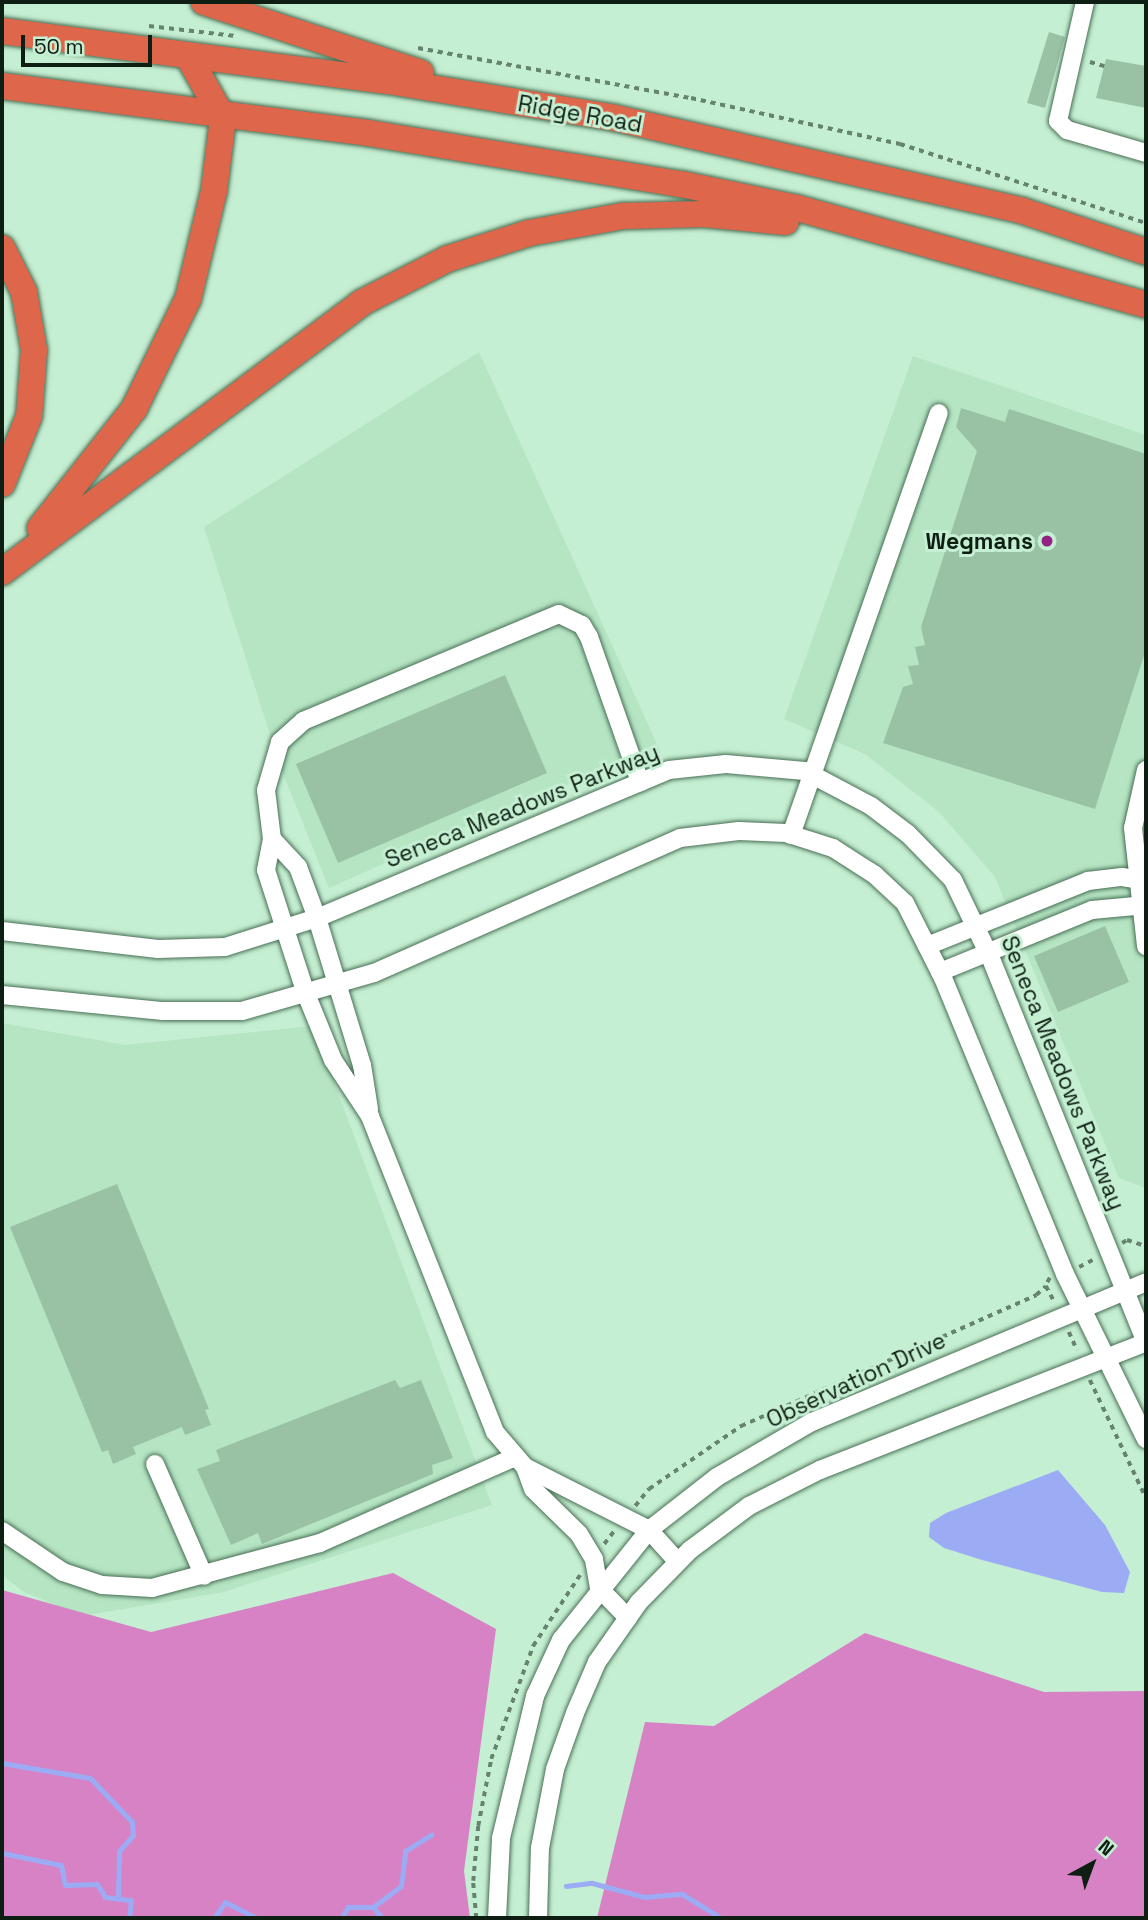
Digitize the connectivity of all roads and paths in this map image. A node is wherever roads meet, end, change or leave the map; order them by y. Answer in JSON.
{"nodes":[{"id":1,"x":204,"y":2,"type":"edge"},
{"id":2,"x":1086,"y":2,"type":"edge"},
{"id":3,"x":1104,"y":2,"type":"edge"},
{"id":4,"x":1116,"y":2,"type":"edge"},
{"id":5,"x":2,"y":31,"type":"edge"},
{"id":6,"x":415,"y":47,"type":"dead end"},
{"id":7,"x":188,"y":56,"type":"junction"},
{"id":8,"x":2,"y":86,"type":"edge"},
{"id":9,"x":506,"y":100,"type":"junction"},
{"id":10,"x":223,"y":118,"type":"junction"},
{"id":11,"x":1146,"y":153,"type":"edge"},
{"id":12,"x":1146,"y":223,"type":"edge"},
{"id":13,"x":942,"y":246,"type":"junction"},
{"id":14,"x":2,"y":248,"type":"edge"},
{"id":15,"x":1146,"y":252,"type":"edge"},
{"id":16,"x":1146,"y":305,"type":"edge"},
{"id":17,"x":939,"y":413,"type":"dead end"},
{"id":18,"x":2,"y":484,"type":"edge"},
{"id":19,"x":2,"y":570,"type":"edge"},
{"id":20,"x":1146,"y":770,"type":"edge"},
{"id":21,"x":812,"y":774,"type":"junction"},
{"id":22,"x":640,"y":782,"type":"junction"},
{"id":23,"x":791,"y":835,"type":"junction"},
{"id":24,"x":272,"y":839,"type":"junction"},
{"id":25,"x":1143,"y":880,"type":"edge"},
{"id":26,"x":1144,"y":905,"type":"edge"},
{"id":27,"x":317,"y":918,"type":"junction"},
{"id":28,"x":976,"y":927,"type":"junction"},
{"id":29,"x":285,"y":930,"type":"junction"},
{"id":30,"x":2,"y":931,"type":"edge"},
{"id":31,"x":927,"y":946,"type":"junction"},
{"id":32,"x":1146,"y":946,"type":"edge"},
{"id":33,"x":988,"y":952,"type":"junction"},
{"id":34,"x":940,"y":972,"type":"junction"},
{"id":35,"x":337,"y":986,"type":"junction"},
{"id":36,"x":306,"y":994,"type":"junction"},
{"id":37,"x":2,"y":995,"type":"edge"},
{"id":38,"x":370,"y":1116,"type":"junction"},
{"id":39,"x":1050,"y":1278,"type":"dead end"},
{"id":40,"x":1146,"y":1282,"type":"edge"},
{"id":41,"x":1126,"y":1292,"type":"junction"},
{"id":42,"x":1082,"y":1309,"type":"junction"},
{"id":43,"x":1062,"y":1317,"type":"junction"},
{"id":44,"x":1146,"y":1342,"type":"edge"},
{"id":45,"x":1105,"y":1357,"type":"junction"},
{"id":46,"x":1083,"y":1366,"type":"junction"},
{"id":47,"x":1146,"y":1439,"type":"edge"},
{"id":48,"x":520,"y":1462,"type":"junction"},
{"id":49,"x":155,"y":1464,"type":"dead end"},
{"id":50,"x":1146,"y":1498,"type":"edge"},
{"id":51,"x":649,"y":1530,"type":"junction"},
{"id":52,"x":2,"y":1531,"type":"edge"},
{"id":53,"x":678,"y":1562,"type":"junction"},
{"id":54,"x":204,"y":1576,"type":"junction"},
{"id":55,"x":599,"y":1588,"type":"junction"},
{"id":56,"x":628,"y":1618,"type":"junction"},
{"id":57,"x":497,"y":1918,"type":"edge"},
{"id":58,"x":538,"y":1918,"type":"edge"}],
"edges":[{"from":1,"to":9,"type":"highway"},
{"from":2,"to":11,"type":"street"},
{"from":3,"to":4,"type":"path"},
{"from":5,"to":7,"type":"highway","name":"Ridge Road"},
{"from":6,"to":12,"type":"path"},
{"from":7,"to":9,"type":"highway","name":"Ridge Road"},
{"from":7,"to":10,"type":"highway"},
{"from":8,"to":10,"type":"highway"},
{"from":9,"to":15,"type":"highway","name":"Ridge Road"},
{"from":10,"to":13,"type":"highway"},
{"from":10,"to":19,"type":"highway"},
{"from":13,"to":16,"type":"highway"},
{"from":13,"to":19,"type":"highway"},
{"from":14,"to":18,"type":"highway"},
{"from":17,"to":21,"type":"street"},
{"from":20,"to":25,"type":"street"},
{"from":21,"to":22,"type":"street","name":"Seneca Meadows Parkway"},
{"from":21,"to":23,"type":"street"},
{"from":21,"to":28,"type":"street","name":"Seneca Meadows Parkway"},
{"from":22,"to":24,"type":"street"},
{"from":22,"to":27,"type":"street","name":"Seneca Meadows Parkway"},
{"from":23,"to":31,"type":"street"},
{"from":23,"to":35,"type":"street"},
{"from":24,"to":27,"type":"street"},
{"from":24,"to":29,"type":"street"},
{"from":25,"to":26,"type":"street"},
{"from":25,"to":28,"type":"street"},
{"from":26,"to":32,"type":"street"},
{"from":26,"to":33,"type":"street"},
{"from":27,"to":29,"type":"street","name":"Seneca Meadows Parkway"},
{"from":27,"to":35,"type":"street"},
{"from":28,"to":31,"type":"street"},
{"from":28,"to":33,"type":"street","name":"Seneca Meadows Parkway"},
{"from":29,"to":30,"type":"street","name":"Seneca Meadows Parkway"},
{"from":29,"to":36,"type":"street"},
{"from":31,"to":34,"type":"street"},
{"from":33,"to":34,"type":"street"},
{"from":33,"to":41,"type":"street","name":"Seneca Meadows Parkway"},
{"from":34,"to":42,"type":"street"},
{"from":35,"to":36,"type":"street"},
{"from":35,"to":38,"type":"street"},
{"from":36,"to":37,"type":"street"},
{"from":36,"to":38,"type":"street"},
{"from":38,"to":48,"type":"street"},
{"from":39,"to":43,"type":"path"},
{"from":40,"to":41,"type":"street","name":"Observation Drive"},
{"from":41,"to":42,"type":"street","name":"Observation Drive"},
{"from":41,"to":44,"type":"street","name":"Seneca Meadows Parkway"},
{"from":42,"to":43,"type":"street","name":"Observation Drive"},
{"from":42,"to":45,"type":"street"},
{"from":43,"to":46,"type":"path"},
{"from":43,"to":51,"type":"street","name":"Observation Drive"},
{"from":44,"to":45,"type":"street"},
{"from":45,"to":46,"type":"street"},
{"from":45,"to":47,"type":"street"},
{"from":46,"to":50,"type":"path"},
{"from":46,"to":53,"type":"street"},
{"from":48,"to":51,"type":"street"},
{"from":48,"to":54,"type":"street"},
{"from":48,"to":55,"type":"street"},
{"from":49,"to":54,"type":"street"},
{"from":51,"to":53,"type":"street"},
{"from":51,"to":55,"type":"street","name":"Observation Drive"},
{"from":52,"to":54,"type":"street"},
{"from":53,"to":56,"type":"street"},
{"from":55,"to":56,"type":"street"},
{"from":55,"to":57,"type":"street","name":"Observation Drive"},
{"from":56,"to":58,"type":"street"}]}
